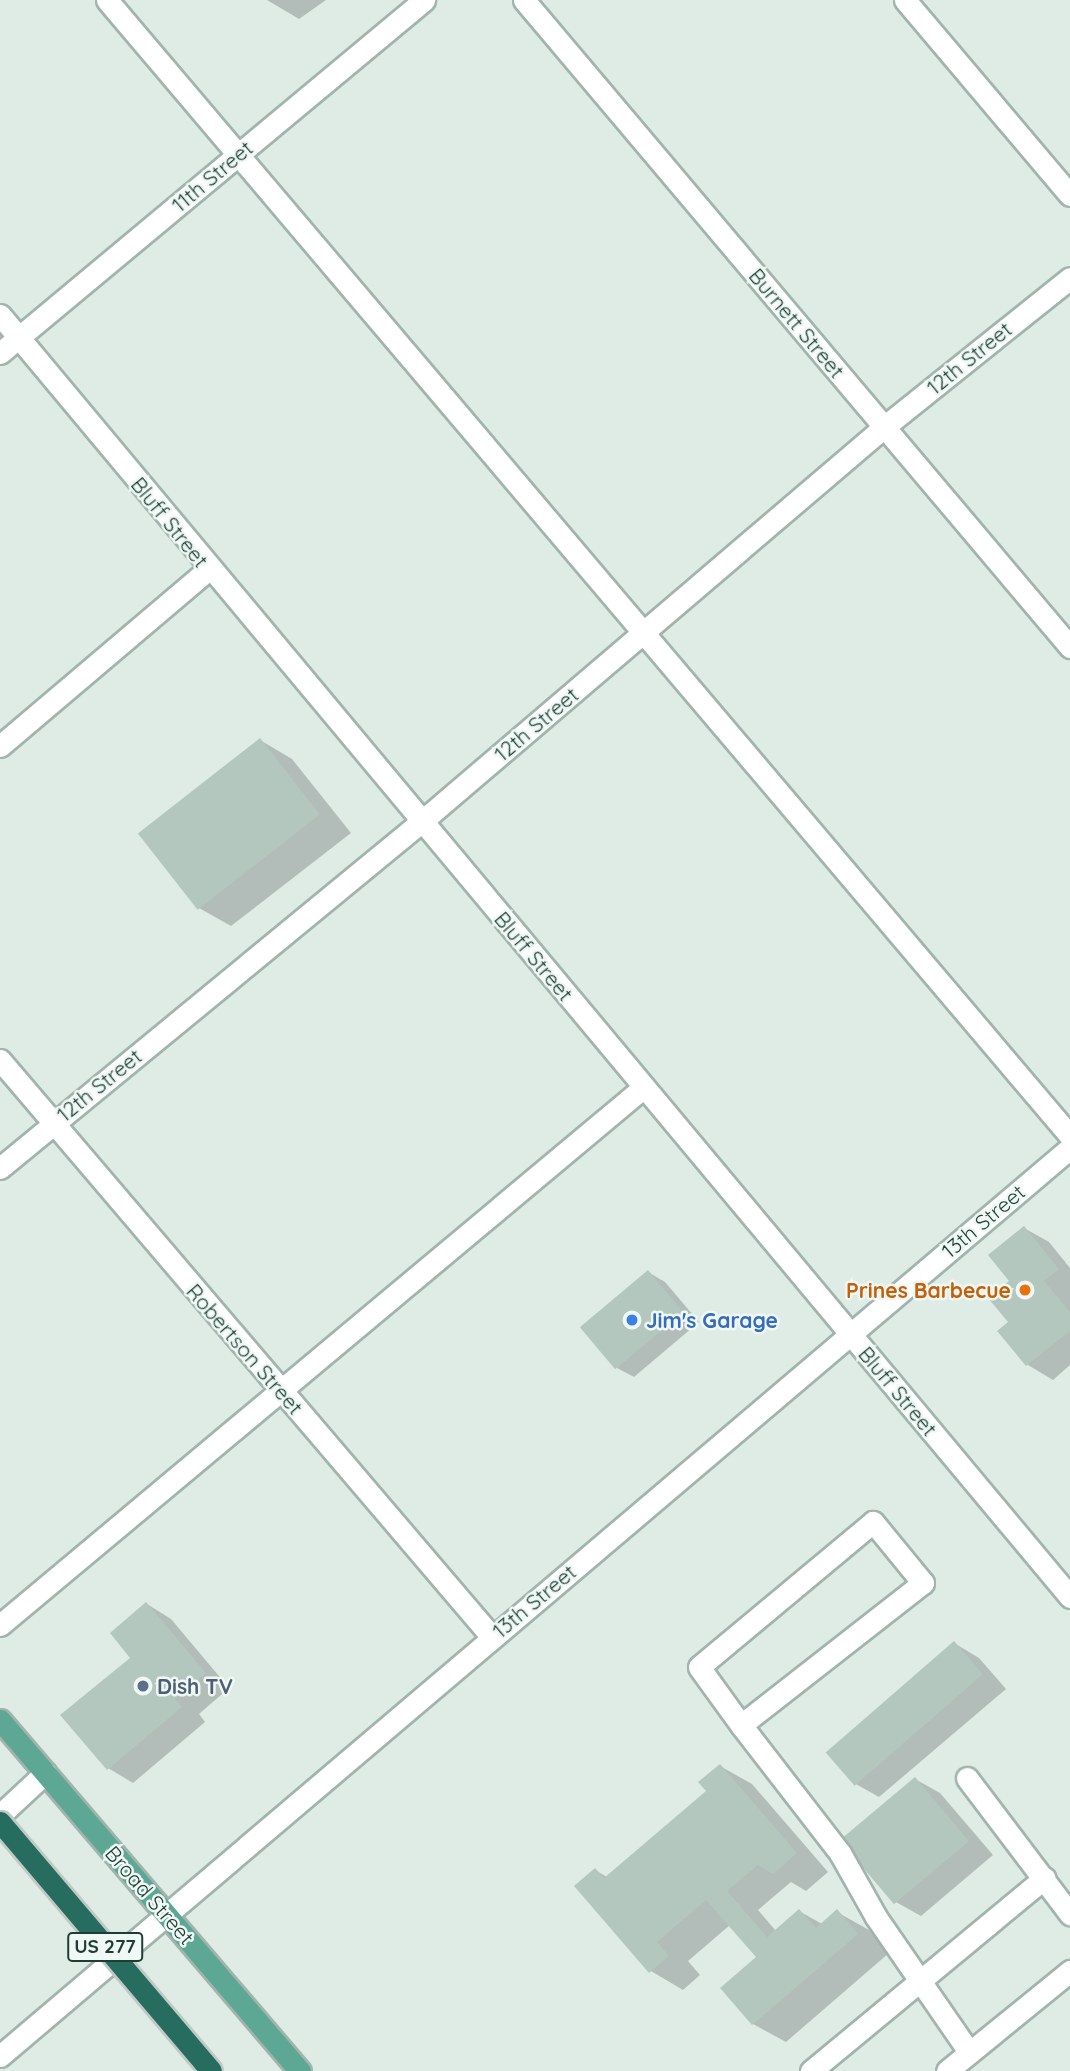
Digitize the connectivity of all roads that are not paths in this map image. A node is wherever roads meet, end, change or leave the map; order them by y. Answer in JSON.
{"nodes":[{"id":1,"x":107,"y":0,"type":"edge"},
{"id":2,"x":424,"y":0,"type":"edge"},
{"id":3,"x":524,"y":0,"type":"edge"},
{"id":4,"x":905,"y":0,"type":"edge"},
{"id":5,"x":237,"y":156,"type":"junction"},
{"id":6,"x":1070,"y":195,"type":"edge"},
{"id":7,"x":1070,"y":278,"type":"edge"},
{"id":8,"x":0,"y":315,"type":"edge"},
{"id":9,"x":20,"y":336,"type":"junction"},
{"id":10,"x":0,"y":353,"type":"edge"},
{"id":11,"x":884,"y":427,"type":"junction"},
{"id":12,"x":209,"y":569,"type":"junction"},
{"id":13,"x":642,"y":633,"type":"junction"},
{"id":14,"x":1070,"y":647,"type":"edge"},
{"id":15,"x":0,"y":746,"type":"edge"},
{"id":16,"x":421,"y":822,"type":"junction"},
{"id":17,"x":0,"y":1059,"type":"edge"},
{"id":18,"x":643,"y":1087,"type":"junction"},
{"id":19,"x":52,"y":1123,"type":"junction"},
{"id":20,"x":1070,"y":1136,"type":"edge"},
{"id":21,"x":1070,"y":1148,"type":"edge"},
{"id":22,"x":0,"y":1168,"type":"edge"},
{"id":23,"x":850,"y":1333,"type":"junction"},
{"id":24,"x":281,"y":1391,"type":"junction"},
{"id":25,"x":1070,"y":1597,"type":"edge"},
{"id":26,"x":0,"y":1625,"type":"edge"},
{"id":27,"x":492,"y":1637,"type":"junction"},
{"id":28,"x":0,"y":1720,"type":"edge"},
{"id":29,"x":741,"y":1725,"type":"junction"},
{"id":30,"x":46,"y":1773,"type":"junction"},
{"id":31,"x":967,"y":1778,"type":"dead end"},
{"id":32,"x":0,"y":1815,"type":"edge"},
{"id":33,"x":0,"y":1822,"type":"edge"},
{"id":34,"x":1044,"y":1878,"type":"junction"},
{"id":35,"x":166,"y":1913,"type":"junction"},
{"id":36,"x":1070,"y":1914,"type":"edge"},
{"id":37,"x":1070,"y":1971,"type":"edge"},
{"id":38,"x":921,"y":1983,"type":"junction"},
{"id":39,"x":2,"y":2050,"type":"edge"},
{"id":40,"x":969,"y":2052,"type":"junction"},
{"id":41,"x":211,"y":2071,"type":"edge"},
{"id":42,"x":300,"y":2071,"type":"edge"},
{"id":43,"x":811,"y":2071,"type":"edge"},
{"id":44,"x":947,"y":2071,"type":"edge"}],
"edges":[{"from":1,"to":5,"type":"street"},
{"from":2,"to":5,"type":"street","name":"11th Street"},
{"from":3,"to":11,"type":"street","name":"Burnett Street"},
{"from":4,"to":6,"type":"street"},
{"from":5,"to":9,"type":"street","name":"11th Street"},
{"from":5,"to":13,"type":"street"},
{"from":7,"to":11,"type":"street","name":"12th Street"},
{"from":8,"to":9,"type":"street","name":"Bluff Street"},
{"from":9,"to":10,"type":"street","name":"11th Street"},
{"from":9,"to":12,"type":"street","name":"Bluff Street"},
{"from":11,"to":13,"type":"street","name":"12th Street"},
{"from":11,"to":14,"type":"street","name":"Burnett Street"},
{"from":12,"to":15,"type":"street"},
{"from":12,"to":16,"type":"street","name":"Bluff Street"},
{"from":13,"to":16,"type":"street","name":"12th Street"},
{"from":13,"to":20,"type":"street"},
{"from":16,"to":18,"type":"street","name":"Bluff Street"},
{"from":16,"to":19,"type":"street","name":"12th Street"},
{"from":17,"to":19,"type":"street","name":"Robertson Street"},
{"from":18,"to":23,"type":"street","name":"Bluff Street"},
{"from":18,"to":24,"type":"street"},
{"from":19,"to":22,"type":"street","name":"12th Street"},
{"from":19,"to":24,"type":"street","name":"Robertson Street"},
{"from":21,"to":23,"type":"street","name":"13th Street"},
{"from":23,"to":25,"type":"street","name":"Bluff Street"},
{"from":23,"to":27,"type":"street","name":"13th Street"},
{"from":24,"to":26,"type":"street"},
{"from":24,"to":27,"type":"street","name":"Robertson Street"},
{"from":27,"to":35,"type":"street","name":"13th Street"},
{"from":28,"to":30,"type":"main road","name":"Broad Street"},
{"from":29,"to":29,"type":"street"},
{"from":29,"to":38,"type":"street"},
{"from":30,"to":32,"type":"street"},
{"from":30,"to":35,"type":"main road","name":"Broad Street"},
{"from":31,"to":34,"type":"street"},
{"from":33,"to":41,"type":"highway","number":"US 277","bridge":true},
{"from":34,"to":36,"type":"street"},
{"from":34,"to":38,"type":"street"},
{"from":35,"to":39,"type":"street","name":"13th Street"},
{"from":35,"to":42,"type":"main road","name":"Broad Street"},
{"from":37,"to":40,"type":"street"},
{"from":38,"to":40,"type":"street"},
{"from":38,"to":43,"type":"street"},
{"from":40,"to":44,"type":"street"}]}
